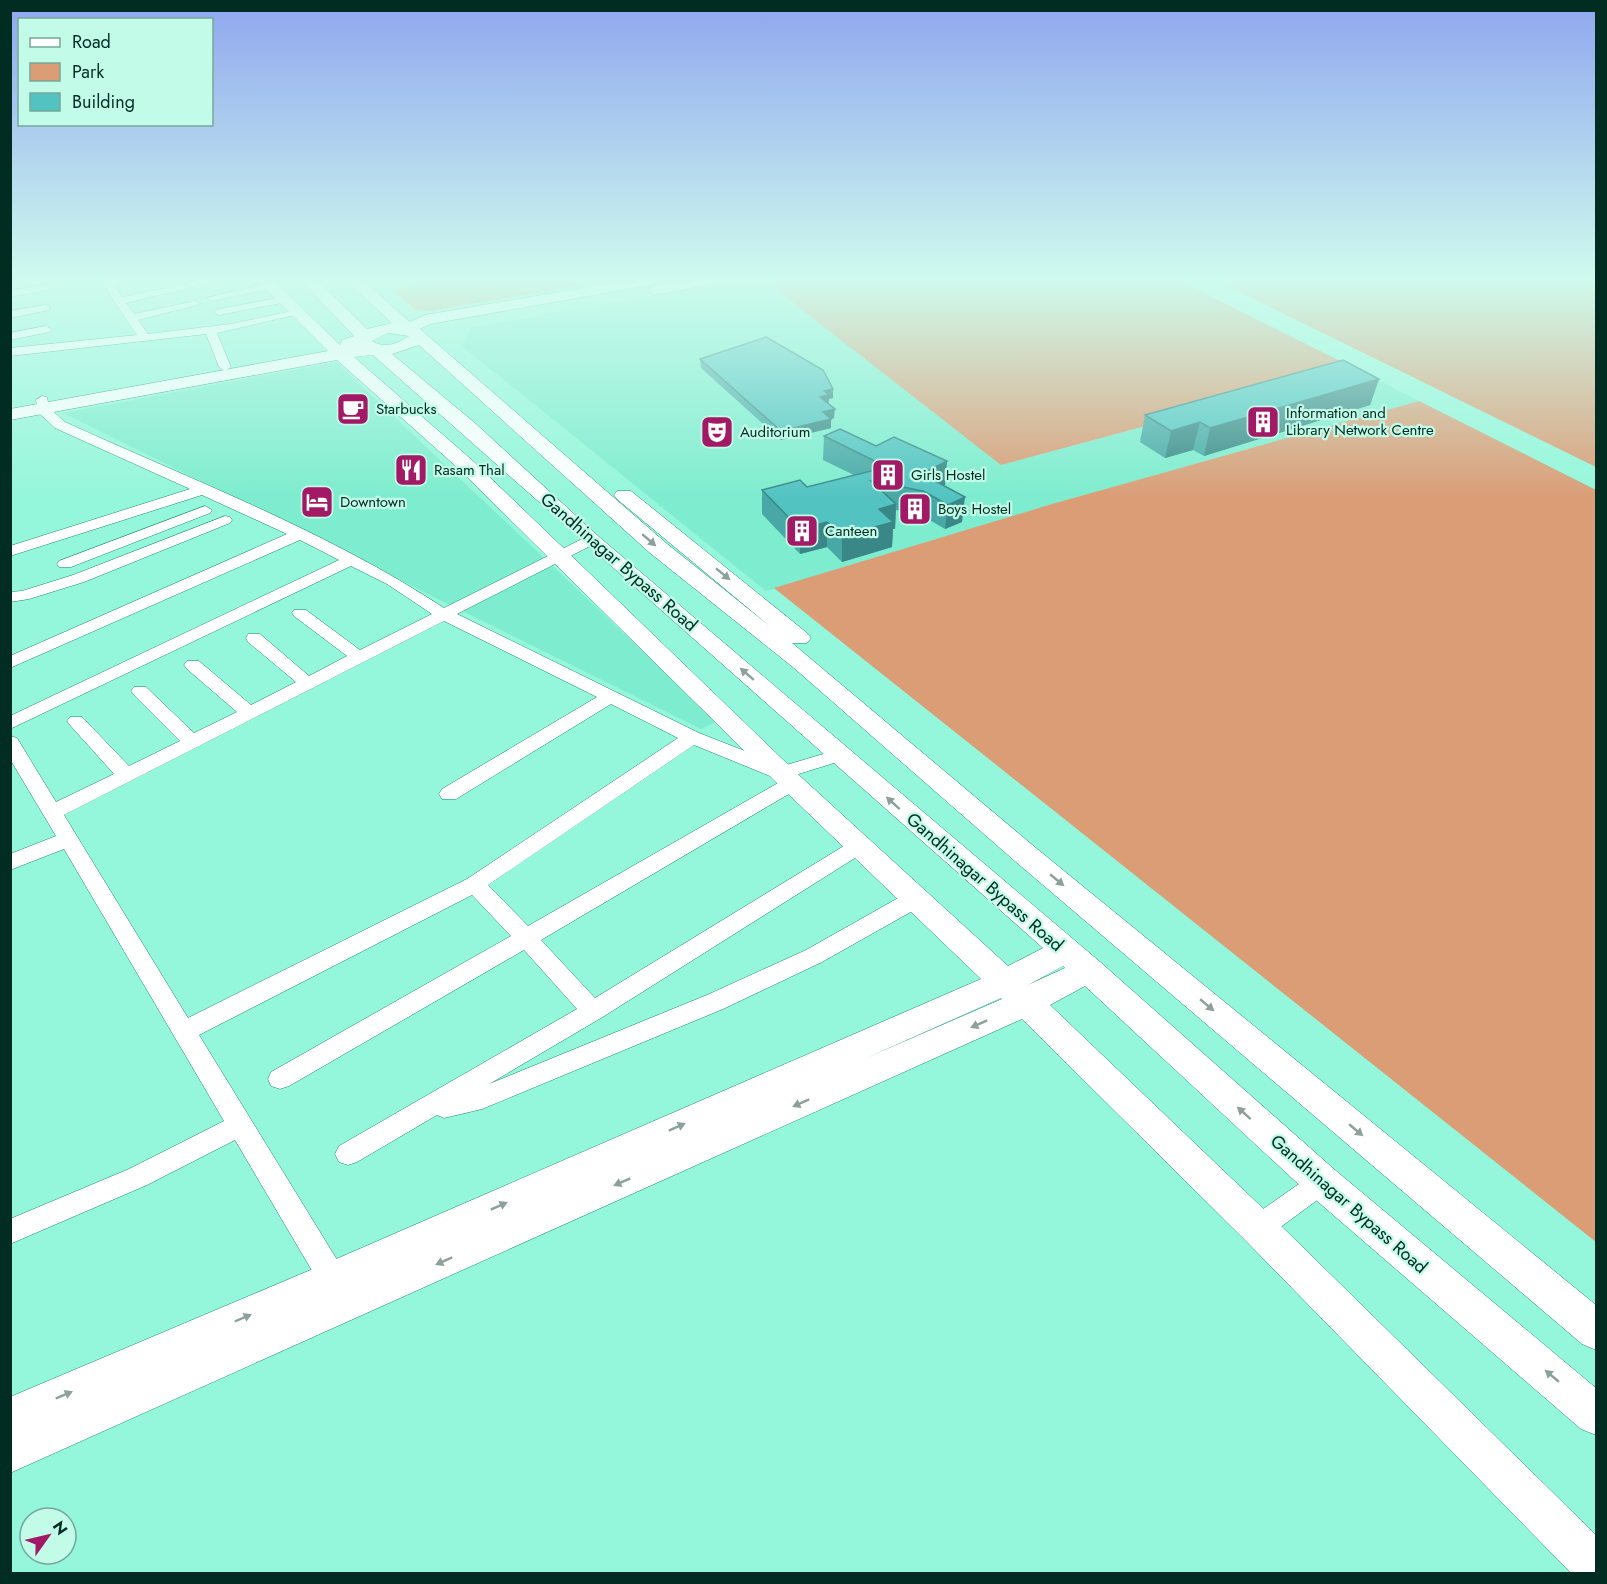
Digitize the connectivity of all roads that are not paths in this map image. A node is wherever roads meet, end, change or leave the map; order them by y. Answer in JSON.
{"nodes":[{"id":1,"x":218,"y":351,"type":"edge"},
{"id":2,"x":338,"y":351,"type":"junction"},
{"id":3,"x":379,"y":351,"type":"edge"},
{"id":4,"x":435,"y":351,"type":"edge"},
{"id":5,"x":225,"y":367,"type":"junction"},
{"id":6,"x":43,"y":405,"type":"junction"},
{"id":7,"x":10,"y":406,"type":"edge"},
{"id":8,"x":10,"y":415,"type":"edge"},
{"id":9,"x":202,"y":490,"type":"junction"},
{"id":10,"x":205,"y":510,"type":"dead end"},
{"id":11,"x":119,"y":517,"type":"junction"},
{"id":12,"x":225,"y":520,"type":"dead end"},
{"id":13,"x":146,"y":533,"type":"junction"},
{"id":14,"x":300,"y":534,"type":"junction"},
{"id":15,"x":591,"y":540,"type":"junction"},
{"id":16,"x":39,"y":542,"type":"junction"},
{"id":17,"x":164,"y":544,"type":"junction"},
{"id":18,"x":10,"y":551,"type":"edge"},
{"id":19,"x":178,"y":555,"type":"dead end"},
{"id":20,"x":558,"y":557,"type":"junction"},
{"id":21,"x":350,"y":560,"type":"junction"},
{"id":22,"x":65,"y":564,"type":"junction"},
{"id":23,"x":78,"y":578,"type":"junction"},
{"id":24,"x":10,"y":597,"type":"edge"},
{"id":25,"x":300,"y":613,"type":"dead end"},
{"id":26,"x":443,"y":614,"type":"junction"},
{"id":27,"x":254,"y":638,"type":"dead end"},
{"id":28,"x":359,"y":657,"type":"junction"},
{"id":29,"x":10,"y":663,"type":"edge"},
{"id":30,"x":193,"y":665,"type":"dead end"},
{"id":31,"x":307,"y":683,"type":"junction"},
{"id":32,"x":140,"y":691,"type":"dead end"},
{"id":33,"x":609,"y":698,"type":"junction"},
{"id":34,"x":249,"y":713,"type":"junction"},
{"id":35,"x":76,"y":722,"type":"dead end"},
{"id":36,"x":10,"y":723,"type":"edge"},
{"id":37,"x":692,"y":737,"type":"junction"},
{"id":38,"x":10,"y":742,"type":"edge"},
{"id":39,"x":192,"y":742,"type":"junction"},
{"id":40,"x":840,"y":755,"type":"junction"},
{"id":41,"x":18,"y":774,"type":"edge"},
{"id":42,"x":127,"y":776,"type":"junction"},
{"id":43,"x":787,"y":778,"type":"junction"},
{"id":44,"x":448,"y":794,"type":"dead end"},
{"id":45,"x":52,"y":813,"type":"junction"},
{"id":46,"x":67,"y":839,"type":"junction"},
{"id":47,"x":859,"y":846,"type":"junction"},
{"id":48,"x":10,"y":863,"type":"edge"},
{"id":49,"x":474,"y":884,"type":"junction"},
{"id":50,"x":915,"y":898,"type":"junction"},
{"id":51,"x":526,"y":938,"type":"junction"},
{"id":52,"x":1076,"y":961,"type":"junction"},
{"id":53,"x":1015,"y":993,"type":"junction"},
{"id":54,"x":593,"y":1011,"type":"junction"},
{"id":55,"x":184,"y":1030,"type":"junction"},
{"id":56,"x":280,"y":1079,"type":"dead end"},
{"id":57,"x":428,"y":1111,"type":"junction"},
{"id":58,"x":241,"y":1125,"type":"junction"},
{"id":59,"x":348,"y":1154,"type":"dead end"},
{"id":60,"x":1322,"y":1182,"type":"junction"},
{"id":61,"x":1258,"y":1228,"type":"junction"},
{"id":62,"x":10,"y":1232,"type":"edge"},
{"id":63,"x":340,"y":1292,"type":"junction"},
{"id":64,"x":1596,"y":1330,"type":"edge"},
{"id":65,"x":1596,"y":1414,"type":"edge"},
{"id":66,"x":10,"y":1418,"type":"edge"},
{"id":67,"x":10,"y":1452,"type":"edge"},
{"id":68,"x":1596,"y":1566,"type":"edge"}],
"edges":[{"from":1,"to":5,"type":"street"},
{"from":2,"to":5,"type":"street"},
{"from":2,"to":6,"type":"street"},
{"from":2,"to":20,"type":"street"},
{"from":3,"to":15,"type":"street","name":"Gandhinagar Bypass Road"},
{"from":4,"to":64,"type":"street","name":"Gandhinagar Bypass Road","one_way":true},
{"from":5,"to":6,"type":"street"},
{"from":6,"to":7,"type":"street"},
{"from":6,"to":8,"type":"street"},
{"from":6,"to":9,"type":"street"},
{"from":9,"to":11,"type":"street"},
{"from":9,"to":14,"type":"street"},
{"from":10,"to":13,"type":"street"},
{"from":11,"to":13,"type":"street"},
{"from":11,"to":16,"type":"street"},
{"from":12,"to":17,"type":"street"},
{"from":13,"to":17,"type":"street"},
{"from":13,"to":22,"type":"street"},
{"from":14,"to":21,"type":"street"},
{"from":14,"to":29,"type":"street"},
{"from":15,"to":20,"type":"street"},
{"from":40,"to":15,"type":"street","name":"Gandhinagar Bypass Road","one_way":true},
{"from":16,"to":18,"type":"street"},
{"from":16,"to":22,"type":"street"},
{"from":17,"to":19,"type":"street"},
{"from":17,"to":23,"type":"street"},
{"from":20,"to":26,"type":"street"},
{"from":20,"to":43,"type":"street"},
{"from":21,"to":26,"type":"street"},
{"from":21,"to":36,"type":"street"},
{"from":22,"to":23,"type":"street"},
{"from":23,"to":24,"type":"street"},
{"from":25,"to":28,"type":"street"},
{"from":26,"to":28,"type":"street"},
{"from":26,"to":33,"type":"street"},
{"from":27,"to":31,"type":"street"},
{"from":28,"to":31,"type":"street"},
{"from":30,"to":34,"type":"street"},
{"from":31,"to":34,"type":"street"},
{"from":32,"to":39,"type":"street"},
{"from":33,"to":37,"type":"street"},
{"from":33,"to":44,"type":"street"},
{"from":34,"to":39,"type":"street"},
{"from":35,"to":42,"type":"street"},
{"from":37,"to":43,"type":"street"},
{"from":37,"to":49,"type":"street"},
{"from":38,"to":41,"type":"street"},
{"from":39,"to":42,"type":"street"},
{"from":40,"to":43,"type":"street"},
{"from":52,"to":40,"type":"street","name":"Gandhinagar Bypass Road","one_way":true},
{"from":41,"to":45,"type":"street"},
{"from":42,"to":45,"type":"street"},
{"from":43,"to":47,"type":"street"},
{"from":43,"to":51,"type":"street"},
{"from":45,"to":46,"type":"street"},
{"from":46,"to":48,"type":"street"},
{"from":46,"to":55,"type":"street"},
{"from":47,"to":50,"type":"street"},
{"from":47,"to":54,"type":"street"},
{"from":49,"to":51,"type":"street"},
{"from":49,"to":55,"type":"street"},
{"from":50,"to":53,"type":"street"},
{"from":50,"to":57,"type":"street"},
{"from":51,"to":54,"type":"street"},
{"from":51,"to":56,"type":"street"},
{"from":52,"to":53,"type":"street"},
{"from":60,"to":52,"type":"street","name":"Gandhinagar Bypass Road","one_way":true},
{"from":53,"to":61,"type":"street"},
{"from":53,"to":63,"type":"street"},
{"from":54,"to":57,"type":"street"},
{"from":55,"to":58,"type":"street"},
{"from":57,"to":59,"type":"street"},
{"from":58,"to":62,"type":"street"},
{"from":58,"to":63,"type":"street"},
{"from":60,"to":61,"type":"street"},
{"from":65,"to":60,"type":"street","name":"Gandhinagar Bypass Road","one_way":true},
{"from":61,"to":68,"type":"street"},
{"from":66,"to":63,"type":"street","one_way":true},
{"from":63,"to":67,"type":"street"}]}
